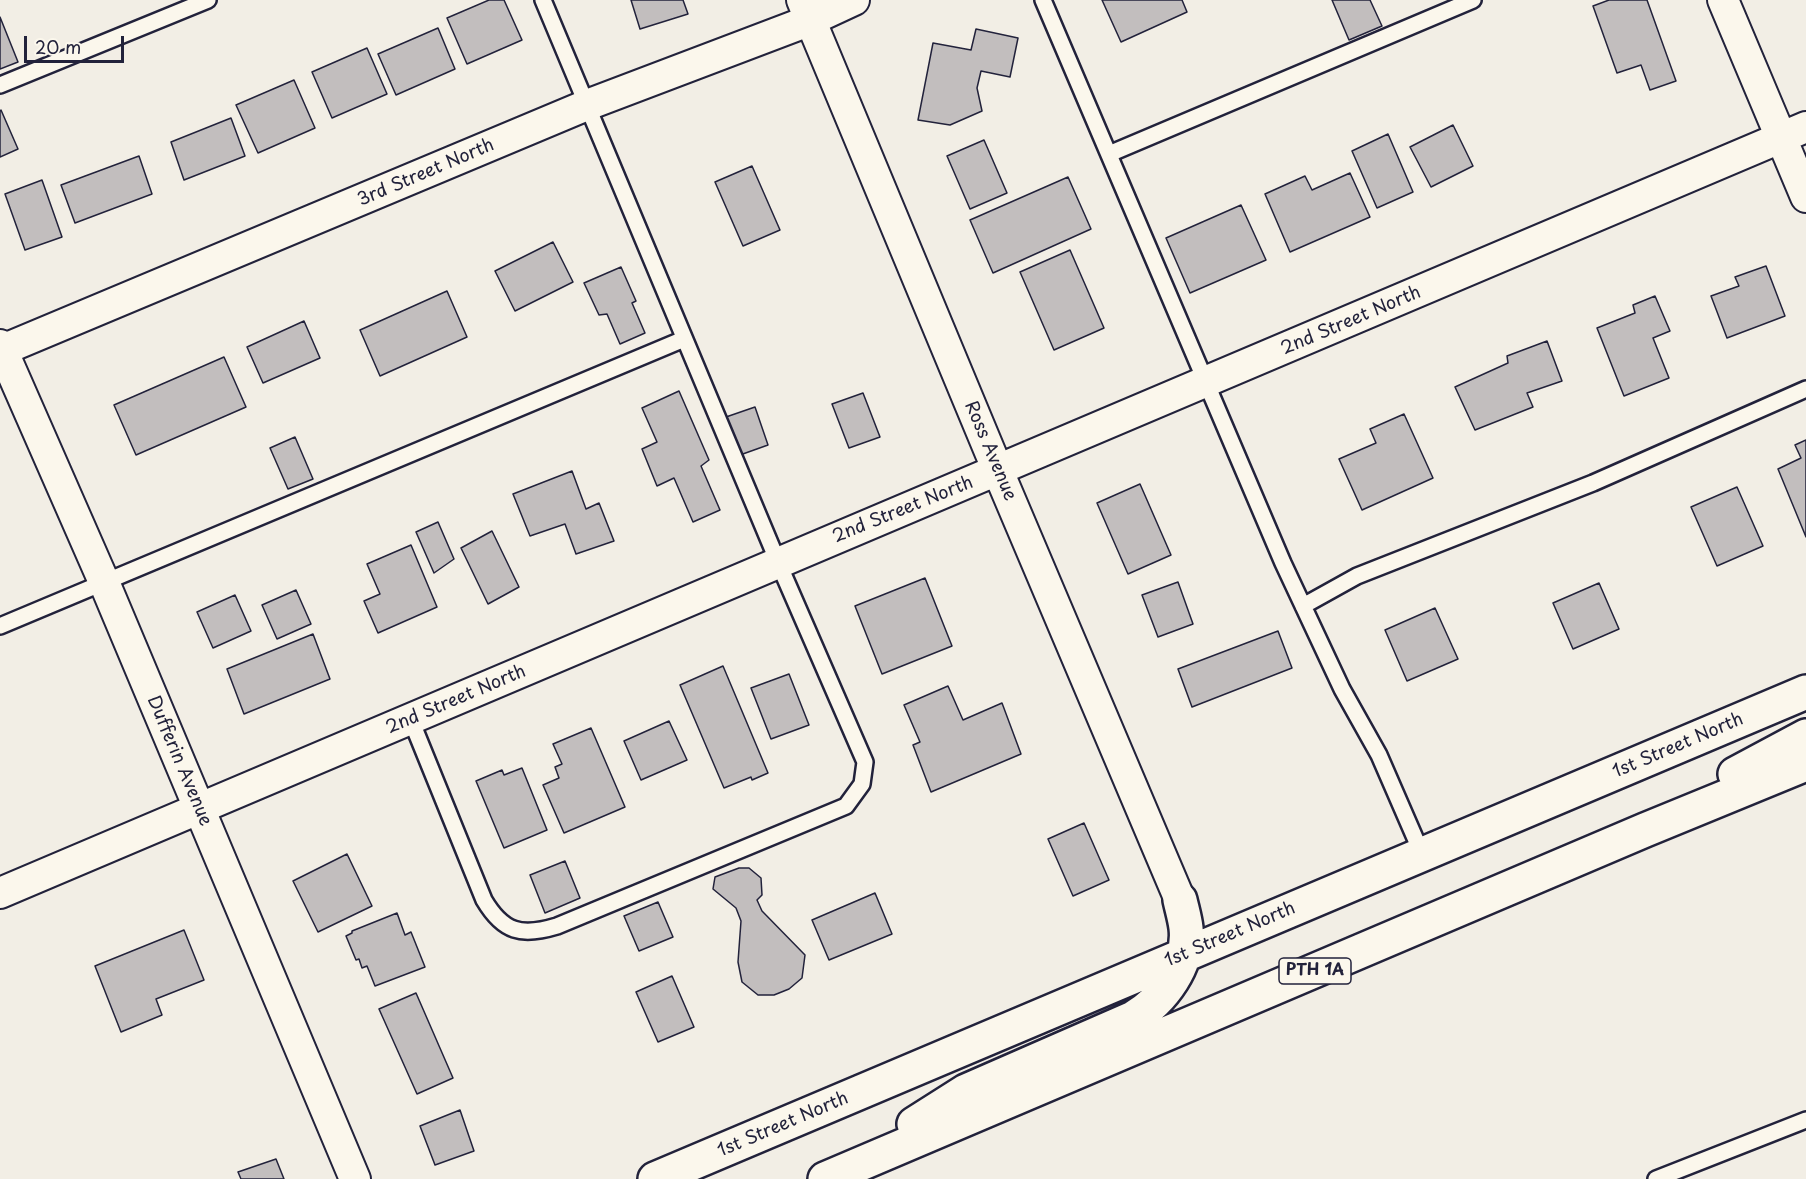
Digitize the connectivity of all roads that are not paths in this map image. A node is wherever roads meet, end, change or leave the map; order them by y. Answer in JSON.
{"nodes":[{"id":1,"x":208,"y":0,"type":"edge"},
{"id":2,"x":543,"y":0,"type":"edge"},
{"id":3,"x":854,"y":0,"type":"edge"},
{"id":4,"x":1043,"y":0,"type":"edge"},
{"id":5,"x":1473,"y":0,"type":"edge"},
{"id":6,"x":1723,"y":0,"type":"edge"},
{"id":7,"x":807,"y":10,"type":"edge"},
{"id":8,"x":0,"y":85,"type":"edge"},
{"id":9,"x":586,"y":105,"type":"junction"},
{"id":10,"x":1793,"y":133,"type":"edge"},
{"id":11,"x":1108,"y":154,"type":"junction"},
{"id":12,"x":1806,"y":197,"type":"edge"},
{"id":13,"x":684,"y":339,"type":"junction"},
{"id":14,"x":1,"y":349,"type":"edge"},
{"id":15,"x":1205,"y":383,"type":"junction"},
{"id":16,"x":1806,"y":389,"type":"edge"},
{"id":17,"x":998,"y":471,"type":"junction"},
{"id":18,"x":778,"y":562,"type":"junction"},
{"id":19,"x":104,"y":582,"type":"junction"},
{"id":20,"x":1303,"y":606,"type":"junction"},
{"id":21,"x":0,"y":626,"type":"edge"},
{"id":22,"x":1806,"y":692,"type":"edge"},
{"id":23,"x":411,"y":720,"type":"junction"},
{"id":24,"x":1806,"y":736,"type":"edge"},
{"id":25,"x":1806,"y":764,"type":"edge"},
{"id":26,"x":198,"y":809,"type":"junction"},
{"id":27,"x":1645,"y":831,"type":"junction"},
{"id":28,"x":1422,"y":854,"type":"junction"},
{"id":29,"x":0,"y":893,"type":"edge"},
{"id":30,"x":1180,"y":900,"type":"junction"},
{"id":31,"x":1270,"y":918,"type":"junction"},
{"id":32,"x":1183,"y":955,"type":"junction"},
{"id":33,"x":1806,"y":1120,"type":"edge"},
{"id":34,"x":834,"y":1175,"type":"edge"},
{"id":35,"x":355,"y":1179,"type":"edge"},
{"id":36,"x":655,"y":1179,"type":"edge"},
{"id":37,"x":1656,"y":1179,"type":"edge"}],
"edges":[{"from":1,"to":8,"type":"lane"},
{"from":2,"to":9,"type":"lane"},
{"from":3,"to":7,"type":"street","name":"3rd Street North"},
{"from":4,"to":11,"type":"lane"},
{"from":5,"to":11,"type":"lane"},
{"from":6,"to":10,"type":"street"},
{"from":7,"to":9,"type":"street","name":"3rd Street North"},
{"from":7,"to":17,"type":"street","name":"Ross Avenue"},
{"from":9,"to":13,"type":"lane"},
{"from":9,"to":14,"type":"street","name":"3rd Street North"},
{"from":10,"to":12,"type":"street"},
{"from":10,"to":15,"type":"street","name":"2nd Street North"},
{"from":11,"to":15,"type":"lane"},
{"from":13,"to":18,"type":"lane"},
{"from":13,"to":19,"type":"lane"},
{"from":14,"to":19,"type":"street","name":"Dufferin Avenue"},
{"from":15,"to":17,"type":"street","name":"2nd Street North"},
{"from":15,"to":20,"type":"lane"},
{"from":16,"to":20,"type":"lane"},
{"from":17,"to":18,"type":"street","name":"2nd Street North"},
{"from":17,"to":30,"type":"street","name":"Ross Avenue"},
{"from":18,"to":23,"type":"street","name":"2nd Street North"},
{"from":18,"to":23,"type":"lane"},
{"from":19,"to":21,"type":"lane"},
{"from":19,"to":26,"type":"street","name":"Dufferin Avenue"},
{"from":20,"to":28,"type":"lane"},
{"from":22,"to":28,"type":"main road","name":"1st Street North"},
{"from":23,"to":26,"type":"street","name":"2nd Street North"},
{"from":24,"to":27,"type":"main road"},
{"from":25,"to":27,"type":"main road","number":"PTH 1A"},
{"from":26,"to":29,"type":"street","name":"2nd Street North"},
{"from":26,"to":35,"type":"street","name":"Dufferin Avenue"},
{"from":27,"to":34,"type":"main road","number":"PTH 1A"},
{"from":28,"to":31,"type":"main road","name":"1st Street North"},
{"from":30,"to":31,"type":"main road"},
{"from":30,"to":32,"type":"main road"},
{"from":31,"to":32,"type":"main road","name":"1st Street North"},
{"from":32,"to":34,"type":"main road"},
{"from":32,"to":36,"type":"main road","name":"1st Street North"},
{"from":33,"to":37,"type":"lane"}]}
